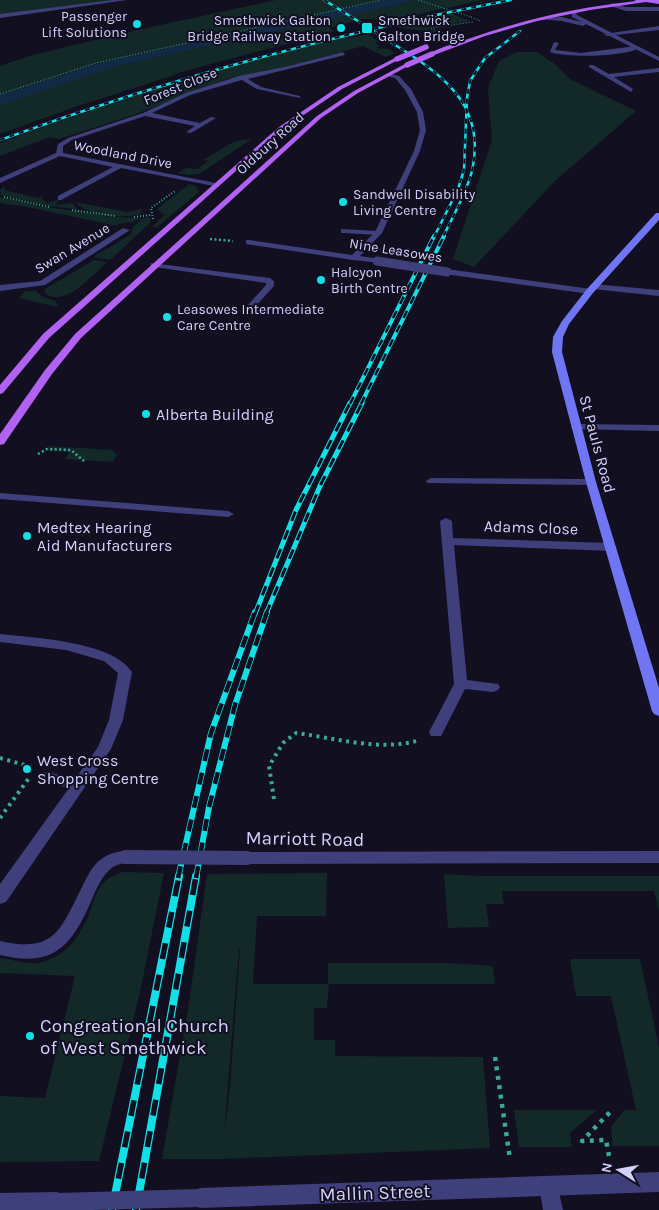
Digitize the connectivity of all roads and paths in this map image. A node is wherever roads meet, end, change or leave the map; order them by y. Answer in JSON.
{"nodes":[{"id":1,"x":125,"y":0,"type":"edge"},
{"id":2,"x":381,"y":0,"type":"edge"},
{"id":3,"x":418,"y":0,"type":"edge"},
{"id":4,"x":634,"y":0,"type":"edge"},
{"id":5,"x":644,"y":2,"type":"junction"},
{"id":6,"x":659,"y":2,"type":"edge"},
{"id":7,"x":612,"y":3,"type":"edge"},
{"id":8,"x":659,"y":9,"type":"edge"},
{"id":9,"x":574,"y":12,"type":"junction"},
{"id":10,"x":0,"y":16,"type":"edge"},
{"id":11,"x":514,"y":19,"type":"dead end"},
{"id":12,"x":541,"y":19,"type":"junction"},
{"id":13,"x":590,"y":26,"type":"junction"},
{"id":14,"x":659,"y":28,"type":"edge"},
{"id":15,"x":448,"y":34,"type":"dead end"},
{"id":16,"x":607,"y":34,"type":"junction"},
{"id":17,"x":433,"y":44,"type":"dead end"},
{"id":18,"x":556,"y":44,"type":"dead end"},
{"id":19,"x":636,"y":48,"type":"junction"},
{"id":20,"x":343,"y":54,"type":"dead end"},
{"id":21,"x":659,"y":59,"type":"edge"},
{"id":22,"x":322,"y":60,"type":"junction"},
{"id":23,"x":336,"y":64,"type":"dead end"},
{"id":24,"x":591,"y":66,"type":"dead end"},
{"id":25,"x":659,"y":70,"type":"edge"},
{"id":26,"x":388,"y":75,"type":"junction"},
{"id":27,"x":608,"y":76,"type":"junction"},
{"id":28,"x":241,"y":77,"type":"junction"},
{"id":29,"x":285,"y":87,"type":"dead end"},
{"id":30,"x":631,"y":90,"type":"dead end"},
{"id":31,"x":274,"y":93,"type":"junction"},
{"id":32,"x":0,"y":94,"type":"edge"},
{"id":33,"x":298,"y":97,"type":"dead end"},
{"id":34,"x":145,"y":114,"type":"junction"},
{"id":35,"x":213,"y":118,"type":"dead end"},
{"id":36,"x":201,"y":125,"type":"junction"},
{"id":37,"x":189,"y":132,"type":"dead end"},
{"id":38,"x":59,"y":154,"type":"junction"},
{"id":39,"x":120,"y":166,"type":"junction"},
{"id":40,"x":0,"y":181,"type":"edge"},
{"id":41,"x":216,"y":185,"type":"junction"},
{"id":42,"x":180,"y":188,"type":"dead end"},
{"id":43,"x":61,"y":198,"type":"dead end"},
{"id":44,"x":151,"y":215,"type":"dead end"},
{"id":45,"x":659,"y":215,"type":"edge"},
{"id":46,"x":126,"y":230,"type":"dead end"},
{"id":47,"x":344,"y":230,"type":"dead end"},
{"id":48,"x":378,"y":233,"type":"junction"},
{"id":49,"x":208,"y":238,"type":"dead end"},
{"id":50,"x":250,"y":242,"type":"joint"},
{"id":51,"x":353,"y":258,"type":"junction"},
{"id":52,"x":154,"y":265,"type":"junction"},
{"id":53,"x":0,"y":288,"type":"edge"},
{"id":54,"x":592,"y":289,"type":"junction"},
{"id":55,"x":659,"y":293,"type":"edge"},
{"id":56,"x":251,"y":306,"type":"dead end"},
{"id":57,"x":0,"y":391,"type":"edge"},
{"id":58,"x":576,"y":427,"type":"junction"},
{"id":59,"x":659,"y":428,"type":"edge"},
{"id":60,"x":0,"y":442,"type":"edge"},
{"id":61,"x":38,"y":454,"type":"dead end"},
{"id":62,"x":84,"y":461,"type":"dead end"},
{"id":63,"x":431,"y":481,"type":"dead end"},
{"id":64,"x":591,"y":482,"type":"junction"},
{"id":65,"x":0,"y":496,"type":"edge"},
{"id":66,"x":228,"y":514,"type":"dead end"},
{"id":67,"x":446,"y":521,"type":"dead end"},
{"id":68,"x":449,"y":541,"type":"junction"},
{"id":69,"x":611,"y":547,"type":"junction"},
{"id":70,"x":0,"y":638,"type":"edge"},
{"id":71,"x":461,"y":684,"type":"junction"},
{"id":72,"x":493,"y":687,"type":"dead end"},
{"id":73,"x":659,"y":711,"type":"edge"},
{"id":74,"x":436,"y":732,"type":"joint"},
{"id":75,"x":0,"y":758,"type":"edge"},
{"id":76,"x":48,"y":777,"type":"dead end"},
{"id":77,"x":78,"y":786,"type":"junction"},
{"id":78,"x":274,"y":799,"type":"dead end"},
{"id":79,"x":0,"y":818,"type":"edge"},
{"id":80,"x":659,"y":857,"type":"edge"},
{"id":81,"x":0,"y":897,"type":"edge"},
{"id":82,"x":0,"y":948,"type":"edge"},
{"id":83,"x":495,"y":1057,"type":"dead end"},
{"id":84,"x":612,"y":1110,"type":"dead end"},
{"id":85,"x":609,"y":1156,"type":"dead end"},
{"id":86,"x":510,"y":1159,"type":"dead end"},
{"id":87,"x":659,"y":1182,"type":"edge"},
{"id":88,"x":548,"y":1186,"type":"junction"},
{"id":89,"x":0,"y":1203,"type":"edge"},
{"id":90,"x":553,"y":1210,"type":"edge"}],
"edges":[{"from":1,"to":10,"type":"street"},
{"from":2,"to":32,"type":"path"},
{"from":3,"to":15,"type":"path","bridge":true},
{"from":4,"to":5,"type":"main road"},
{"from":5,"to":6,"type":"main road"},
{"from":5,"to":7,"type":"main road","name":"Oldbury Road"},
{"from":7,"to":8,"type":"street"},
{"from":7,"to":9,"type":"main road","name":"Oldbury Road"},
{"from":7,"to":11,"type":"main road","name":"Oldbury Road"},
{"from":9,"to":12,"type":"main road","name":"Oldbury Road"},
{"from":9,"to":13,"type":"street"},
{"from":12,"to":13,"type":"street"},
{"from":12,"to":26,"type":"main road","name":"Oldbury Road","bridge":true},
{"from":13,"to":16,"type":"street"},
{"from":14,"to":16,"type":"street"},
{"from":16,"to":19,"type":"street"},
{"from":17,"to":41,"type":"main road","name":"Oldbury Road","bridge":true},
{"from":18,"to":19,"type":"street"},
{"from":19,"to":21,"type":"street"},
{"from":20,"to":22,"type":"street","name":"Forest Close"},
{"from":22,"to":23,"type":"street","name":"Forest Close"},
{"from":22,"to":28,"type":"street","name":"Forest Close"},
{"from":24,"to":27,"type":"street"},
{"from":25,"to":27,"type":"street"},
{"from":26,"to":48,"type":"street"},
{"from":26,"to":52,"type":"main road","name":"Oldbury Road"},
{"from":27,"to":30,"type":"street"},
{"from":28,"to":31,"type":"street"},
{"from":28,"to":34,"type":"street","name":"Forest Close"},
{"from":29,"to":31,"type":"street"},
{"from":31,"to":33,"type":"street"},
{"from":34,"to":36,"type":"street"},
{"from":34,"to":38,"type":"street","name":"Forest Close"},
{"from":35,"to":36,"type":"street"},
{"from":36,"to":37,"type":"street"},
{"from":38,"to":39,"type":"street","name":"Woodland Drive"},
{"from":38,"to":40,"type":"street","name":"Woodland Drive"},
{"from":39,"to":41,"type":"street","name":"Woodland Drive"},
{"from":39,"to":43,"type":"street"},
{"from":41,"to":57,"type":"main road","name":"Oldbury Road"},
{"from":42,"to":44,"type":"path"},
{"from":45,"to":54,"type":"main road","name":"St Pauls Road"},
{"from":46,"to":53,"type":"street","name":"Swan Avenue"},
{"from":47,"to":48,"type":"street"},
{"from":48,"to":51,"type":"street"},
{"from":49,"to":50,"type":"path"},
{"from":50,"to":51,"type":"street","name":"Nine Leasowes"},
{"from":51,"to":54,"type":"street","name":"Nine Leasowes","bridge":true},
{"from":52,"to":56,"type":"street"},
{"from":52,"to":60,"type":"main road","name":"Oldbury Road"},
{"from":54,"to":55,"type":"street","name":"Nine Leasowes"},
{"from":54,"to":58,"type":"main road","name":"St Pauls Road"},
{"from":58,"to":59,"type":"street"},
{"from":58,"to":64,"type":"main road","name":"St Pauls Road"},
{"from":61,"to":62,"type":"path"},
{"from":63,"to":64,"type":"street"},
{"from":64,"to":69,"type":"main road","name":"St Pauls Road"},
{"from":65,"to":66,"type":"street"},
{"from":67,"to":68,"type":"street"},
{"from":68,"to":69,"type":"street","name":"Adams Close"},
{"from":68,"to":71,"type":"street"},
{"from":69,"to":73,"type":"main road","name":"St Pauls Road"},
{"from":70,"to":77,"type":"street"},
{"from":71,"to":72,"type":"street"},
{"from":71,"to":74,"type":"street"},
{"from":74,"to":78,"type":"path"},
{"from":75,"to":79,"type":"path"},
{"from":76,"to":77,"type":"street"},
{"from":77,"to":81,"type":"street"},
{"from":80,"to":82,"type":"street","name":"Marriott Road","bridge":true},
{"from":83,"to":86,"type":"path"},
{"from":84,"to":85,"type":"path"},
{"from":87,"to":88,"type":"street","name":"Mallin Street"},
{"from":88,"to":89,"type":"street","name":"Mallin Street","bridge":true},
{"from":88,"to":90,"type":"street"}]}
